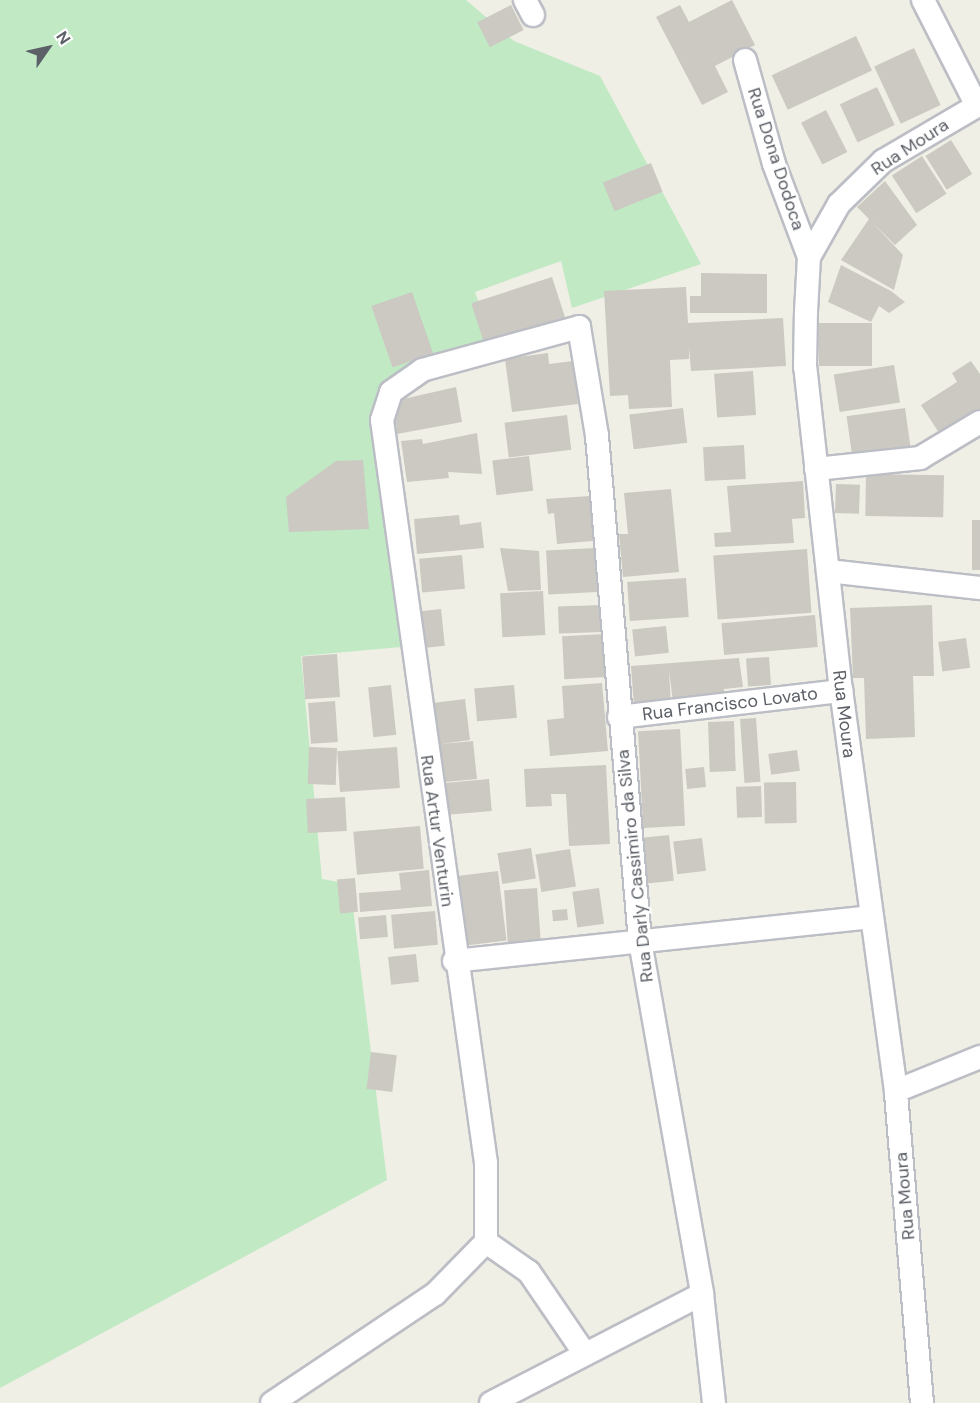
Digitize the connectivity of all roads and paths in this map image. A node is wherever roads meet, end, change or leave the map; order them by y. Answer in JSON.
{"nodes":[{"id":1,"x":923,"y":0,"type":"edge"},
{"id":2,"x":745,"y":60,"type":"dead end"},
{"id":3,"x":978,"y":105,"type":"edge"},
{"id":4,"x":809,"y":257,"type":"junction"},
{"id":5,"x":579,"y":327,"type":"joint"},
{"id":6,"x":980,"y":422,"type":"edge"},
{"id":7,"x":816,"y":469,"type":"junction"},
{"id":8,"x":828,"y":570,"type":"junction"},
{"id":9,"x":980,"y":588,"type":"edge"},
{"id":10,"x":841,"y":691,"type":"junction"},
{"id":11,"x":620,"y":717,"type":"junction"},
{"id":12,"x":871,"y":917,"type":"junction"},
{"id":13,"x":640,"y":941,"type":"junction"},
{"id":14,"x":454,"y":962,"type":"junction"},
{"id":15,"x":980,"y":1057,"type":"edge"},
{"id":16,"x":896,"y":1091,"type":"junction"},
{"id":17,"x":486,"y":1242,"type":"junction"},
{"id":18,"x":702,"y":1294,"type":"junction"},
{"id":19,"x":585,"y":1354,"type":"junction"},
{"id":20,"x":272,"y":1403,"type":"edge"},
{"id":21,"x":491,"y":1403,"type":"edge"},
{"id":22,"x":714,"y":1403,"type":"edge"},
{"id":23,"x":922,"y":1403,"type":"edge"}],
"edges":[{"from":1,"to":3,"type":"street"},
{"from":2,"to":4,"type":"street","name":"Rua Dona Dodoca"},
{"from":3,"to":4,"type":"street","name":"Rua Moura"},
{"from":4,"to":7,"type":"street","name":"Rua Moura"},
{"from":5,"to":11,"type":"street","name":"Rua Darly Cassimiro da Silva"},
{"from":5,"to":14,"type":"street","name":"Rua Artur Venturin"},
{"from":6,"to":7,"type":"street"},
{"from":7,"to":8,"type":"street","name":"Rua Moura"},
{"from":8,"to":9,"type":"street"},
{"from":8,"to":10,"type":"street","name":"Rua Moura"},
{"from":10,"to":11,"type":"street","name":"Rua Francisco Lovato"},
{"from":10,"to":12,"type":"street","name":"Rua Moura"},
{"from":11,"to":13,"type":"street","name":"Rua Darly Cassimiro da Silva"},
{"from":12,"to":13,"type":"street"},
{"from":12,"to":16,"type":"street","name":"Rua Moura"},
{"from":13,"to":14,"type":"street"},
{"from":13,"to":18,"type":"street","name":"Rua Darly Cassimiro da Silva"},
{"from":14,"to":17,"type":"street","name":"Rua Artur Venturin"},
{"from":15,"to":16,"type":"street"},
{"from":16,"to":23,"type":"street","name":"Rua Moura"},
{"from":17,"to":19,"type":"street"},
{"from":17,"to":20,"type":"street"},
{"from":18,"to":19,"type":"street"},
{"from":18,"to":22,"type":"street","name":"Rua Darly Cassimiro da Silva"},
{"from":19,"to":21,"type":"street"}]}
